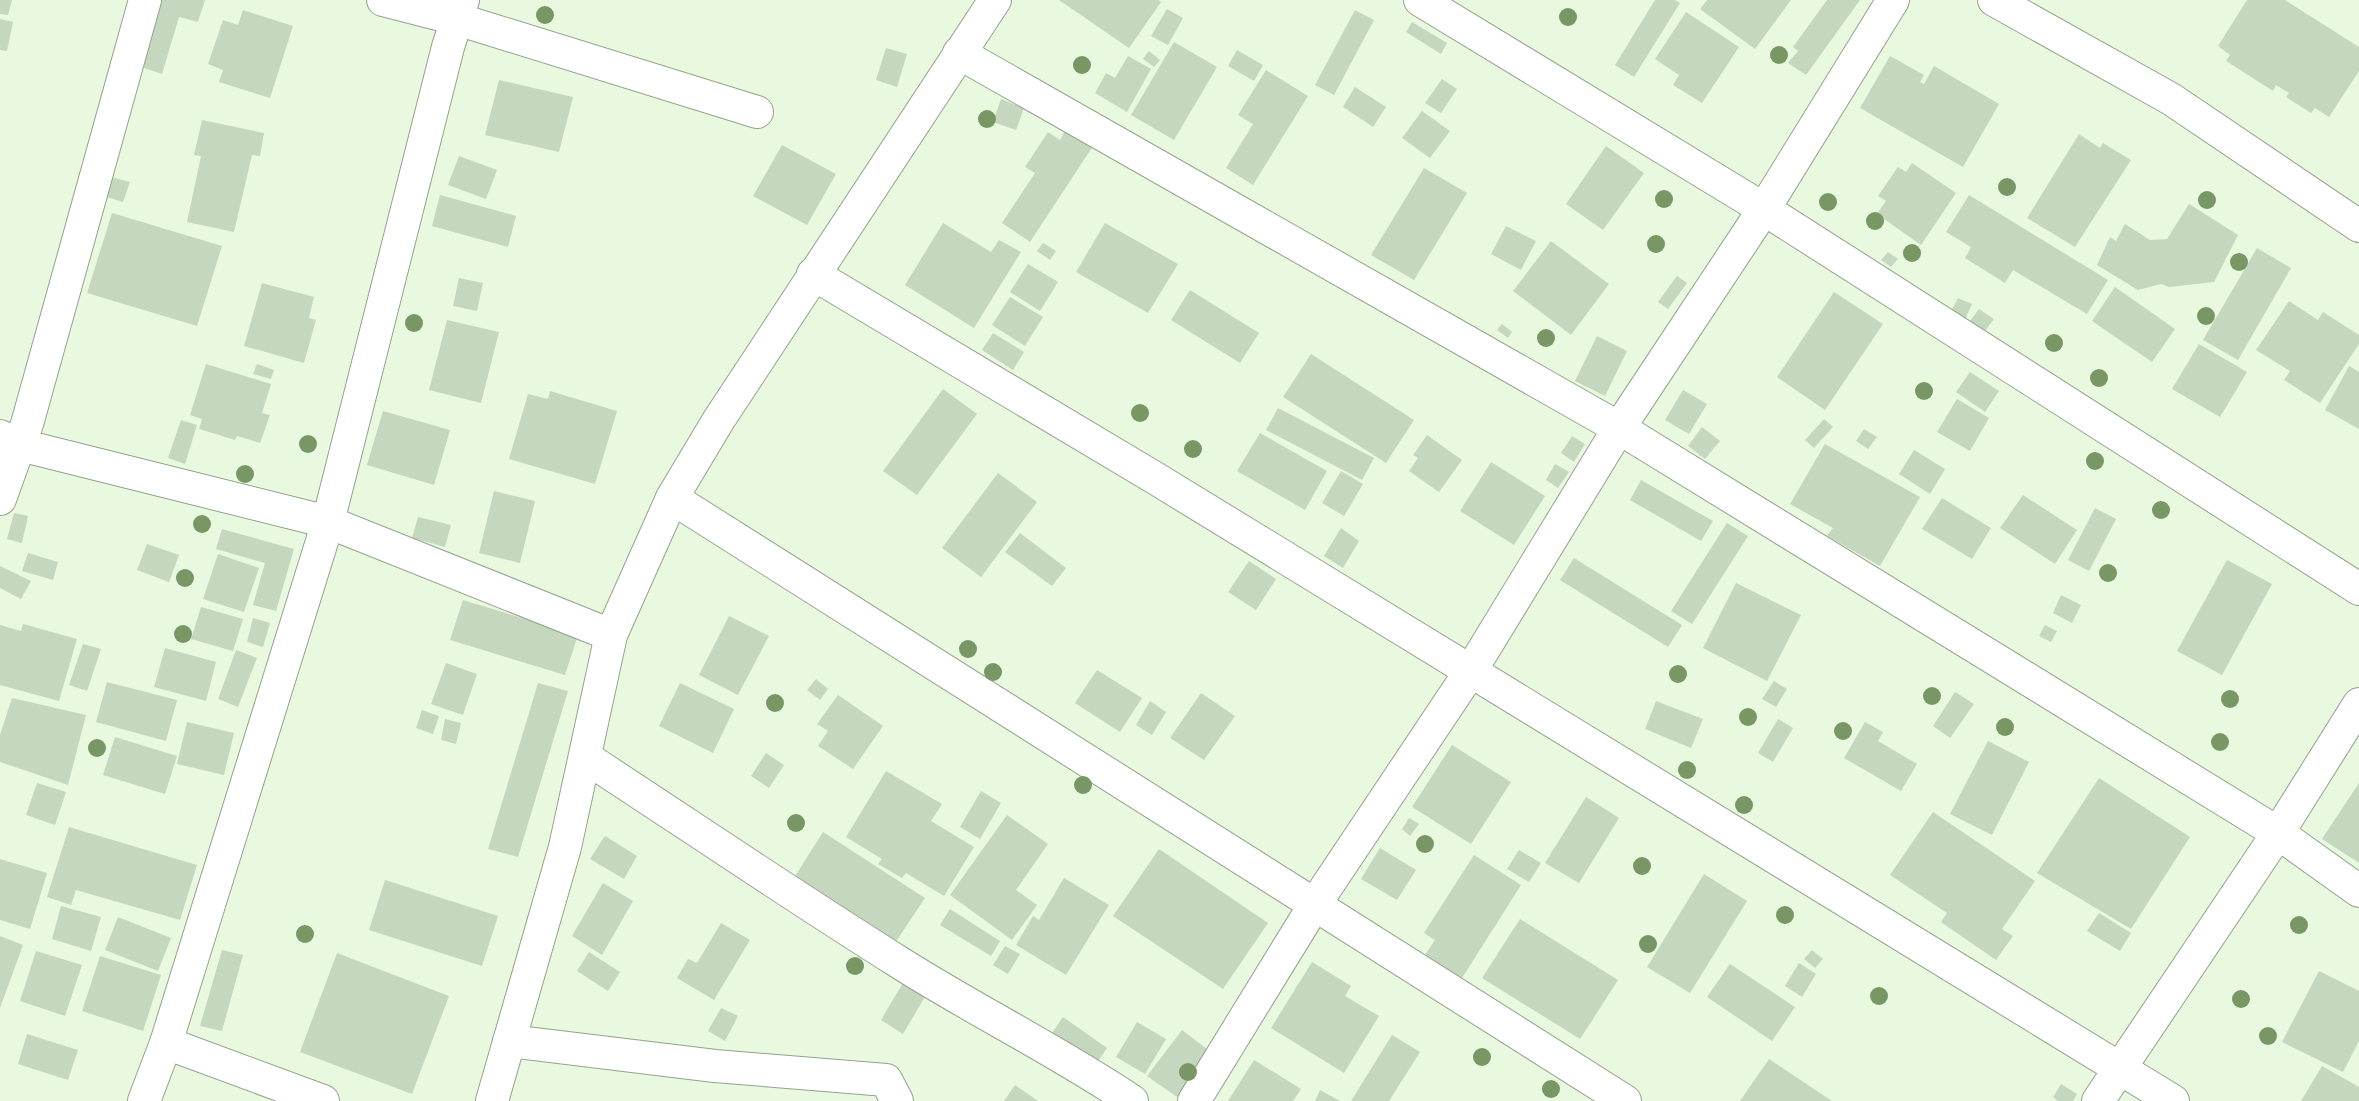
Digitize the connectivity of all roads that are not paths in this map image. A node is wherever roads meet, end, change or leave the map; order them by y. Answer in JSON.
{"nodes":[{"id":1,"x":145,"y":0,"type":"edge"},
{"id":2,"x":383,"y":0,"type":"edge"},
{"id":3,"x":995,"y":0,"type":"edge"},
{"id":4,"x":1420,"y":0,"type":"edge"},
{"id":5,"x":1893,"y":0,"type":"edge"},
{"id":6,"x":1994,"y":0,"type":"edge"},
{"id":7,"x":460,"y":10,"type":"edge"},
{"id":8,"x":959,"y":53,"type":"junction"},
{"id":9,"x":757,"y":112,"type":"dead end"},
{"id":10,"x":1764,"y":209,"type":"junction"},
{"id":11,"x":2359,"y":225,"type":"edge"},
{"id":12,"x":813,"y":274,"type":"junction"},
{"id":13,"x":1619,"y":428,"type":"junction"},
{"id":14,"x":10,"y":441,"type":"edge"},
{"id":15,"x":672,"y":498,"type":"junction"},
{"id":16,"x":0,"y":499,"type":"edge"},
{"id":17,"x":328,"y":522,"type":"junction"},
{"id":18,"x":2359,"y":589,"type":"edge"},
{"id":19,"x":611,"y":635,"type":"junction"},
{"id":20,"x":1470,"y":672,"type":"junction"},
{"id":21,"x":2359,"y":704,"type":"edge"},
{"id":22,"x":585,"y":757,"type":"junction"},
{"id":23,"x":2278,"y":833,"type":"junction"},
{"id":24,"x":2359,"y":891,"type":"edge"},
{"id":25,"x":1315,"y":904,"type":"junction"},
{"id":26,"x":508,"y":1041,"type":"junction"},
{"id":27,"x":166,"y":1043,"type":"junction"},
{"id":28,"x":2121,"y":1068,"type":"junction"},
{"id":29,"x":144,"y":1101,"type":"edge"},
{"id":30,"x":323,"y":1101,"type":"edge"},
{"id":31,"x":492,"y":1101,"type":"edge"},
{"id":32,"x":897,"y":1101,"type":"edge"},
{"id":33,"x":1132,"y":1101,"type":"edge"},
{"id":34,"x":1194,"y":1101,"type":"edge"},
{"id":35,"x":1625,"y":1101,"type":"edge"},
{"id":36,"x":2098,"y":1101,"type":"edge"},
{"id":37,"x":2173,"y":1101,"type":"edge"}],
"edges":[{"from":1,"to":14,"type":"street"},
{"from":2,"to":7,"type":"street"},
{"from":3,"to":8,"type":"street"},
{"from":4,"to":10,"type":"street"},
{"from":5,"to":10,"type":"street"},
{"from":6,"to":11,"type":"street"},
{"from":7,"to":9,"type":"street"},
{"from":7,"to":17,"type":"street"},
{"from":8,"to":12,"type":"street"},
{"from":8,"to":13,"type":"street"},
{"from":10,"to":13,"type":"street"},
{"from":10,"to":18,"type":"street"},
{"from":12,"to":15,"type":"street"},
{"from":12,"to":20,"type":"street"},
{"from":13,"to":20,"type":"street"},
{"from":13,"to":23,"type":"street"},
{"from":14,"to":16,"type":"street"},
{"from":14,"to":17,"type":"street"},
{"from":15,"to":19,"type":"street"},
{"from":15,"to":25,"type":"street"},
{"from":17,"to":19,"type":"street"},
{"from":17,"to":27,"type":"street"},
{"from":19,"to":22,"type":"street"},
{"from":20,"to":25,"type":"street"},
{"from":20,"to":28,"type":"street"},
{"from":21,"to":23,"type":"street"},
{"from":22,"to":26,"type":"street"},
{"from":22,"to":33,"type":"street"},
{"from":23,"to":24,"type":"street"},
{"from":23,"to":28,"type":"street"},
{"from":25,"to":34,"type":"street"},
{"from":25,"to":35,"type":"street"},
{"from":26,"to":31,"type":"street"},
{"from":26,"to":32,"type":"street"},
{"from":27,"to":29,"type":"street"},
{"from":27,"to":30,"type":"street"},
{"from":28,"to":36,"type":"street"},
{"from":28,"to":37,"type":"street"}]}
